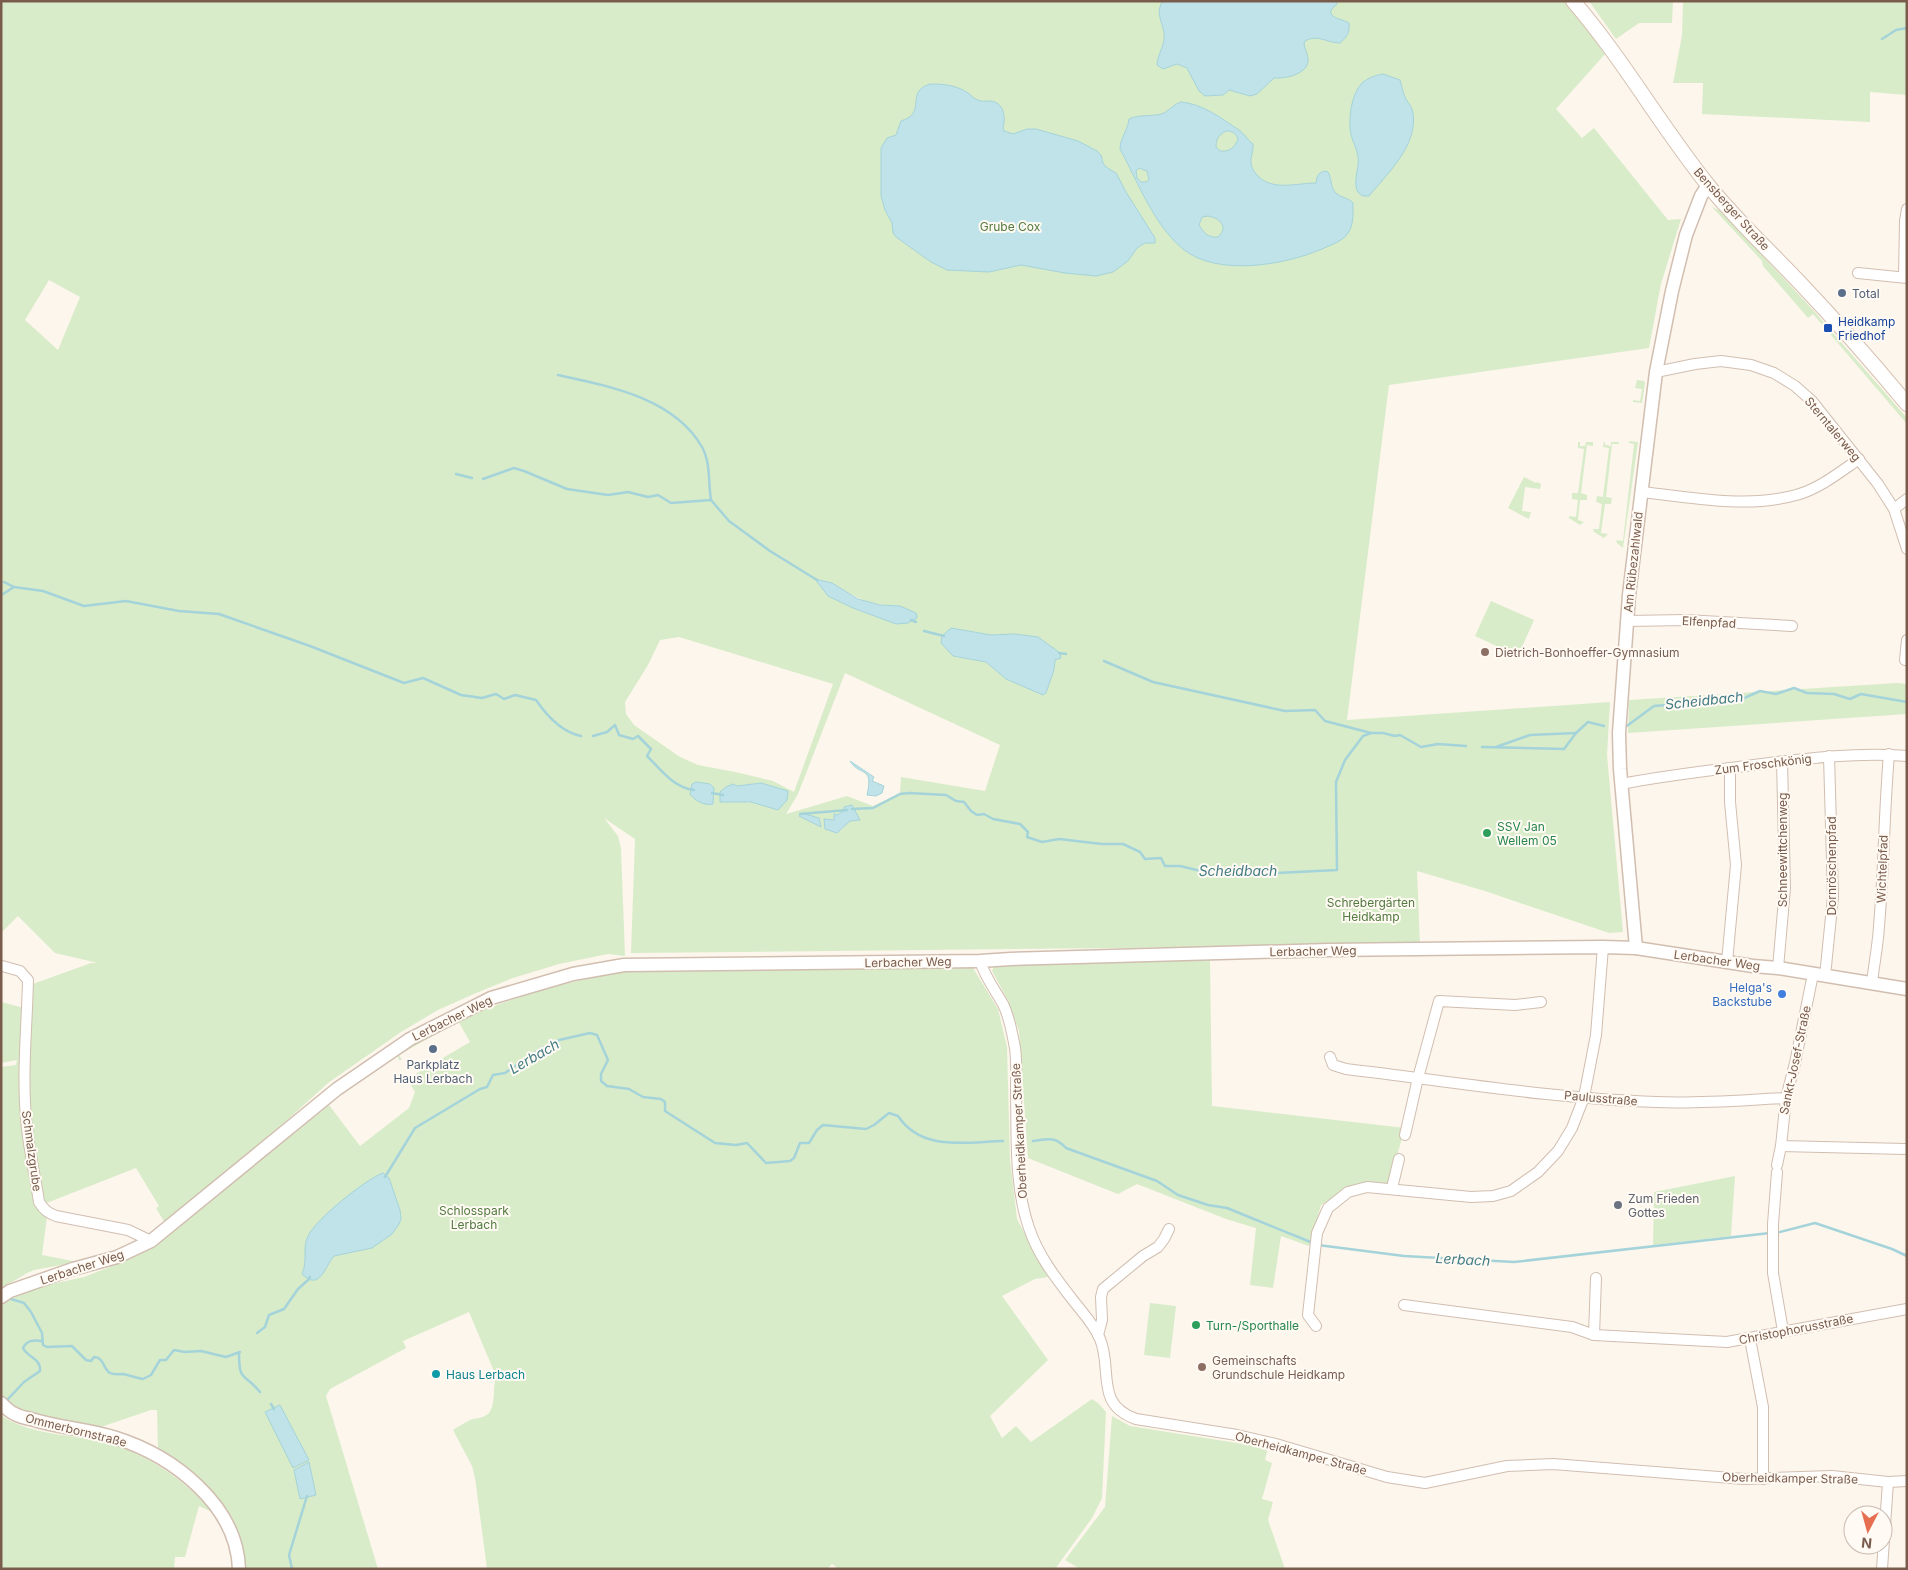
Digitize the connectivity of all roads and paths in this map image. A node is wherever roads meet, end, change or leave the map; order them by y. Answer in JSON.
{"nodes":[{"id":1,"x":1573,"y":1,"type":"edge"},
{"id":2,"x":1708,"y":185,"type":"junction"},
{"id":3,"x":1907,"y":208,"type":"edge"},
{"id":4,"x":1858,"y":273,"type":"dead end"},
{"id":5,"x":1905,"y":277,"type":"edge"},
{"id":6,"x":1656,"y":372,"type":"junction"},
{"id":7,"x":1907,"y":404,"type":"edge"},
{"id":8,"x":1859,"y":459,"type":"junction"},
{"id":9,"x":1641,"y":492,"type":"junction"},
{"id":10,"x":1907,"y":499,"type":"edge"},
{"id":11,"x":1894,"y":509,"type":"junction"},
{"id":12,"x":1907,"y":549,"type":"edge"},
{"id":13,"x":1627,"y":621,"type":"junction"},
{"id":14,"x":1792,"y":626,"type":"dead end"},
{"id":15,"x":1907,"y":640,"type":"edge"},
{"id":16,"x":1905,"y":660,"type":"dead end"},
{"id":17,"x":1889,"y":754,"type":"junction"},
{"id":18,"x":1828,"y":756,"type":"junction"},
{"id":19,"x":1907,"y":756,"type":"edge"},
{"id":20,"x":1782,"y":761,"type":"junction"},
{"id":21,"x":1730,"y":768,"type":"junction"},
{"id":22,"x":1625,"y":784,"type":"junction"},
{"id":23,"x":1602,"y":947,"type":"junction"},
{"id":24,"x":1636,"y":948,"type":"junction"},
{"id":25,"x":980,"y":961,"type":"junction"},
{"id":26,"x":1727,"y":962,"type":"junction"},
{"id":27,"x":2,"y":966,"type":"edge"},
{"id":28,"x":1778,"y":968,"type":"junction"},
{"id":29,"x":1819,"y":975,"type":"junction"},
{"id":30,"x":1872,"y":983,"type":"junction"},
{"id":31,"x":1907,"y":989,"type":"edge"},
{"id":32,"x":1541,"y":1002,"type":"dead end"},
{"id":33,"x":1330,"y":1057,"type":"dead end"},
{"id":34,"x":1418,"y":1078,"type":"junction"},
{"id":35,"x":1584,"y":1097,"type":"junction"},
{"id":36,"x":1786,"y":1098,"type":"junction"},
{"id":37,"x":1405,"y":1135,"type":"dead end"},
{"id":38,"x":1781,"y":1146,"type":"junction"},
{"id":39,"x":1905,"y":1150,"type":"dead end"},
{"id":40,"x":1399,"y":1159,"type":"dead end"},
{"id":41,"x":1392,"y":1188,"type":"junction"},
{"id":42,"x":1169,"y":1229,"type":"dead end"},
{"id":43,"x":151,"y":1241,"type":"junction"},
{"id":44,"x":1596,"y":1278,"type":"dead end"},
{"id":45,"x":1,"y":1297,"type":"edge"},
{"id":46,"x":1404,"y":1306,"type":"dead end"},
{"id":47,"x":1907,"y":1309,"type":"edge"},
{"id":48,"x":1316,"y":1326,"type":"dead end"},
{"id":49,"x":1783,"y":1331,"type":"junction"},
{"id":50,"x":1098,"y":1335,"type":"junction"},
{"id":51,"x":1594,"y":1335,"type":"junction"},
{"id":52,"x":1750,"y":1339,"type":"junction"},
{"id":53,"x":1,"y":1403,"type":"edge"},
{"id":54,"x":1763,"y":1479,"type":"junction"},
{"id":55,"x":1907,"y":1481,"type":"edge"},
{"id":56,"x":1888,"y":1482,"type":"junction"},
{"id":57,"x":239,"y":1569,"type":"edge"},
{"id":58,"x":1882,"y":1569,"type":"edge"}],
"edges":[{"from":1,"to":2,"type":"main road","name":"Bensberger Straße"},
{"from":2,"to":6,"type":"street","name":"Am Rübezahlwald"},
{"from":2,"to":7,"type":"main road","name":"Bensberger Straße"},
{"from":3,"to":5,"type":"street"},
{"from":4,"to":5,"type":"street"},
{"from":6,"to":8,"type":"street","name":"Sterntalerweg"},
{"from":6,"to":9,"type":"street","name":"Am Rübezahlwald"},
{"from":8,"to":9,"type":"street"},
{"from":8,"to":11,"type":"street","name":"Sterntalerweg"},
{"from":9,"to":13,"type":"street","name":"Am Rübezahlwald"},
{"from":10,"to":11,"type":"street"},
{"from":11,"to":12,"type":"street","name":"Sterntalerweg"},
{"from":13,"to":14,"type":"street","name":"Elfenpfad"},
{"from":13,"to":22,"type":"street","name":"Am Rübezahlwald"},
{"from":15,"to":16,"type":"street"},
{"from":17,"to":18,"type":"street","name":"Zum Froschkönig"},
{"from":17,"to":19,"type":"street","name":"Zum Froschkönig"},
{"from":17,"to":30,"type":"street","name":"Wichtelpfad"},
{"from":18,"to":20,"type":"street","name":"Zum Froschkönig"},
{"from":18,"to":29,"type":"street","name":"Dornröschenpfad"},
{"from":20,"to":21,"type":"street","name":"Zum Froschkönig"},
{"from":20,"to":28,"type":"street","name":"Schneewittchenweg"},
{"from":21,"to":22,"type":"street","name":"Zum Froschkönig"},
{"from":21,"to":26,"type":"street"},
{"from":22,"to":24,"type":"street","name":"Am Rübezahlwald"},
{"from":23,"to":24,"type":"street","name":"Lerbacher Weg"},
{"from":23,"to":25,"type":"street","name":"Lerbacher Weg"},
{"from":23,"to":35,"type":"street"},
{"from":24,"to":26,"type":"street","name":"Lerbacher Weg"},
{"from":25,"to":43,"type":"street","name":"Lerbacher Weg"},
{"from":25,"to":50,"type":"street","name":"Oberheidkamper Straße"},
{"from":26,"to":28,"type":"street","name":"Lerbacher Weg"},
{"from":27,"to":43,"type":"street","name":"Schmalzgrube"},
{"from":28,"to":29,"type":"street","name":"Lerbacher Weg"},
{"from":29,"to":30,"type":"street","name":"Lerbacher Weg"},
{"from":29,"to":36,"type":"street","name":"Sankt-Josef-Straße"},
{"from":30,"to":31,"type":"street","name":"Lerbacher Weg"},
{"from":32,"to":34,"type":"street"},
{"from":33,"to":34,"type":"street","name":"Paulusstraße"},
{"from":34,"to":35,"type":"street","name":"Paulusstraße"},
{"from":34,"to":37,"type":"street"},
{"from":35,"to":36,"type":"street","name":"Paulusstraße"},
{"from":35,"to":41,"type":"street"},
{"from":36,"to":38,"type":"street","name":"Sankt-Josef-Straße"},
{"from":38,"to":39,"type":"street"},
{"from":38,"to":49,"type":"street","name":"Sankt-Josef-Straße"},
{"from":40,"to":41,"type":"street"},
{"from":41,"to":48,"type":"street"},
{"from":42,"to":50,"type":"street"},
{"from":43,"to":45,"type":"street","name":"Lerbacher Weg"},
{"from":44,"to":51,"type":"street"},
{"from":46,"to":51,"type":"street","name":"Christophorusstraße"},
{"from":47,"to":49,"type":"street","name":"Christophorusstraße"},
{"from":49,"to":52,"type":"street","name":"Christophorusstraße"},
{"from":50,"to":54,"type":"street","name":"Oberheidkamper Straße"},
{"from":51,"to":52,"type":"street","name":"Christophorusstraße"},
{"from":52,"to":54,"type":"street"},
{"from":53,"to":57,"type":"street","name":"Ommerbornstraße"},
{"from":54,"to":56,"type":"street","name":"Oberheidkamper Straße"},
{"from":55,"to":56,"type":"street","name":"Oberheidkamper Straße"},
{"from":56,"to":58,"type":"street"}]}
